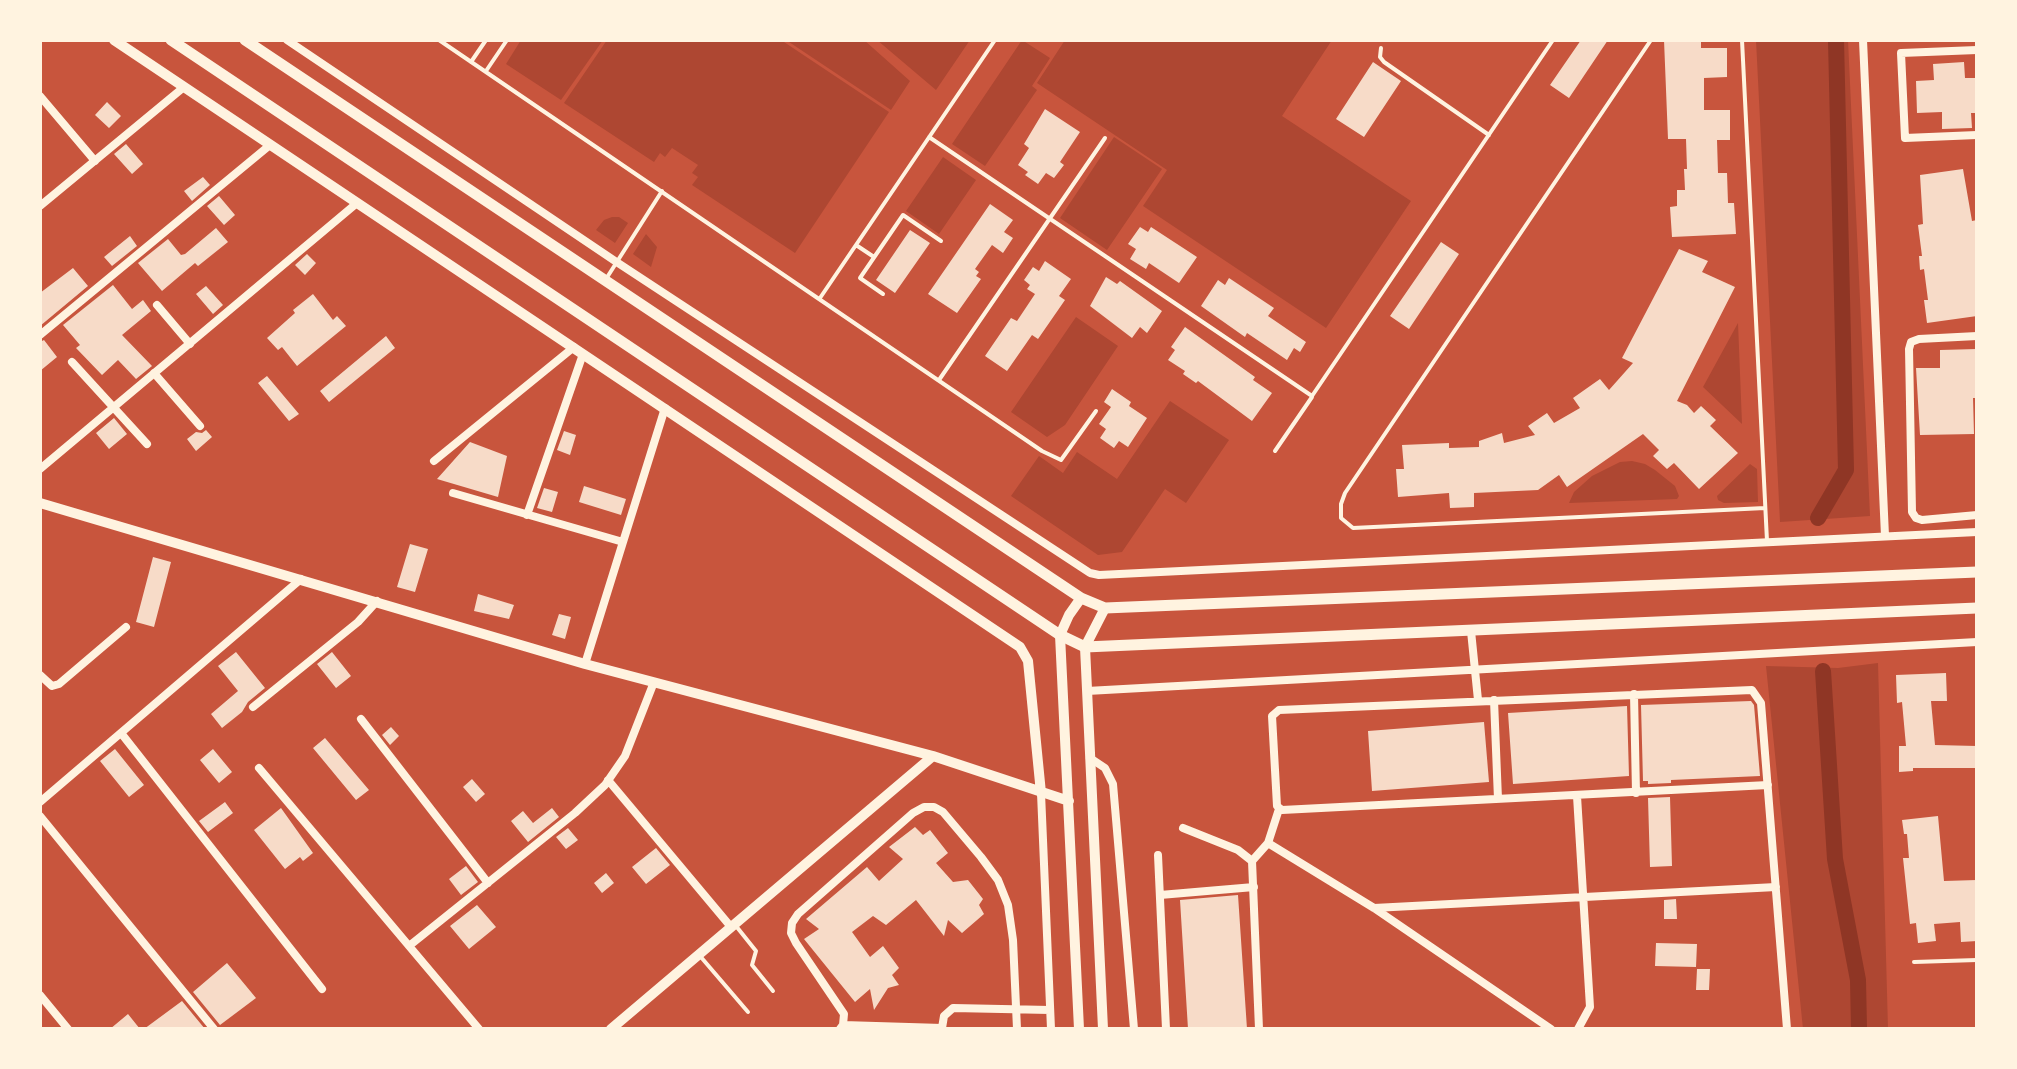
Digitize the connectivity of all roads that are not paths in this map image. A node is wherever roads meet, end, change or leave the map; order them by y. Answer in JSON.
{"nodes":[{"id":1,"x":114,"y":40,"type":"edge"},
{"id":2,"x":171,"y":40,"type":"edge"},
{"id":3,"x":245,"y":40,"type":"edge"},
{"id":4,"x":287,"y":40,"type":"edge"},
{"id":5,"x":439,"y":40,"type":"edge"},
{"id":6,"x":486,"y":40,"type":"edge"},
{"id":7,"x":507,"y":40,"type":"edge"},
{"id":8,"x":995,"y":40,"type":"edge"},
{"id":9,"x":1553,"y":40,"type":"edge"},
{"id":10,"x":1651,"y":40,"type":"edge"},
{"id":11,"x":1742,"y":40,"type":"edge"},
{"id":12,"x":1863,"y":40,"type":"edge"},
{"id":13,"x":1381,"y":48,"type":"dead end"},
{"id":14,"x":1977,"y":50,"type":"edge"},
{"id":15,"x":471,"y":62,"type":"junction"},
{"id":16,"x":486,"y":72,"type":"junction"},
{"id":17,"x":184,"y":87,"type":"junction"},
{"id":18,"x":41,"y":101,"type":"edge"},
{"id":19,"x":1489,"y":135,"type":"junction"},
{"id":20,"x":1977,"y":135,"type":"edge"},
{"id":21,"x":929,"y":137,"type":"junction"},
{"id":22,"x":1105,"y":138,"type":"dead end"},
{"id":23,"x":270,"y":145,"type":"junction"},
{"id":24,"x":95,"y":161,"type":"junction"},
{"id":25,"x":662,"y":191,"type":"junction"},
{"id":26,"x":357,"y":203,"type":"junction"},
{"id":27,"x":40,"y":206,"type":"edge"},
{"id":28,"x":1049,"y":219,"type":"junction"},
{"id":29,"x":941,"y":241,"type":"dead end"},
{"id":30,"x":856,"y":245,"type":"junction"},
{"id":31,"x":875,"y":257,"type":"junction"},
{"id":32,"x":615,"y":261,"type":"junction"},
{"id":33,"x":606,"y":279,"type":"junction"},
{"id":34,"x":883,"y":294,"type":"dead end"},
{"id":35,"x":820,"y":298,"type":"junction"},
{"id":36,"x":157,"y":305,"type":"dead end"},
{"id":37,"x":40,"y":335,"type":"edge"},
{"id":38,"x":1977,"y":336,"type":"edge"},
{"id":39,"x":190,"y":344,"type":"junction"},
{"id":40,"x":578,"y":351,"type":"junction"},
{"id":41,"x":72,"y":362,"type":"dead end"},
{"id":42,"x":154,"y":373,"type":"junction"},
{"id":43,"x":939,"y":380,"type":"junction"},
{"id":44,"x":1312,"y":396,"type":"junction"},
{"id":45,"x":665,"y":408,"type":"junction"},
{"id":46,"x":112,"y":409,"type":"junction"},
{"id":47,"x":1096,"y":411,"type":"dead end"},
{"id":48,"x":200,"y":426,"type":"dead end"},
{"id":49,"x":147,"y":444,"type":"dead end"},
{"id":50,"x":1275,"y":451,"type":"dead end"},
{"id":51,"x":434,"y":461,"type":"dead end"},
{"id":52,"x":40,"y":469,"type":"edge"},
{"id":53,"x":453,"y":493,"type":"dead end"},
{"id":54,"x":40,"y":503,"type":"edge"},
{"id":55,"x":1765,"y":508,"type":"junction"},
{"id":56,"x":527,"y":515,"type":"junction"},
{"id":57,"x":1977,"y":515,"type":"edge"},
{"id":58,"x":1977,"y":532,"type":"edge"},
{"id":59,"x":1885,"y":536,"type":"junction"},
{"id":60,"x":623,"y":542,"type":"junction"},
{"id":61,"x":1767,"y":543,"type":"junction"},
{"id":62,"x":1977,"y":572,"type":"edge"},
{"id":63,"x":302,"y":578,"type":"junction"},
{"id":64,"x":1081,"y":598,"type":"junction"},
{"id":65,"x":377,"y":601,"type":"junction"},
{"id":66,"x":1105,"y":608,"type":"junction"},
{"id":67,"x":1977,"y":608,"type":"edge"},
{"id":68,"x":126,"y":627,"type":"dead end"},
{"id":69,"x":1471,"y":631,"type":"junction"},
{"id":70,"x":1060,"y":635,"type":"junction"},
{"id":71,"x":1977,"y":642,"type":"edge"},
{"id":72,"x":1085,"y":647,"type":"junction"},
{"id":73,"x":585,"y":664,"type":"junction"},
{"id":74,"x":1475,"y":668,"type":"junction"},
{"id":75,"x":40,"y":675,"type":"edge"},
{"id":76,"x":654,"y":682,"type":"junction"},
{"id":77,"x":1087,"y":691,"type":"junction"},
{"id":78,"x":1634,"y":694,"type":"junction"},
{"id":79,"x":1478,"y":700,"type":"junction"},
{"id":80,"x":1494,"y":700,"type":"junction"},
{"id":81,"x":253,"y":707,"type":"dead end"},
{"id":82,"x":361,"y":719,"type":"dead end"},
{"id":83,"x":121,"y":733,"type":"junction"},
{"id":84,"x":933,"y":756,"type":"junction"},
{"id":85,"x":1090,"y":758,"type":"junction"},
{"id":86,"x":259,"y":768,"type":"dead end"},
{"id":87,"x":608,"y":780,"type":"junction"},
{"id":88,"x":1768,"y":785,"type":"junction"},
{"id":89,"x":1041,"y":793,"type":"junction"},
{"id":90,"x":1636,"y":793,"type":"junction"},
{"id":91,"x":1577,"y":796,"type":"junction"},
{"id":92,"x":1498,"y":799,"type":"junction"},
{"id":93,"x":1069,"y":801,"type":"junction"},
{"id":94,"x":40,"y":802,"type":"edge"},
{"id":95,"x":1279,"y":809,"type":"junction"},
{"id":96,"x":40,"y":816,"type":"edge"},
{"id":97,"x":1183,"y":828,"type":"dead end"},
{"id":98,"x":1268,"y":843,"type":"junction"},
{"id":99,"x":1158,"y":855,"type":"dead end"},
{"id":100,"x":1252,"y":861,"type":"junction"},
{"id":101,"x":488,"y":883,"type":"junction"},
{"id":102,"x":1254,"y":887,"type":"junction"},
{"id":103,"x":1776,"y":887,"type":"junction"},
{"id":104,"x":1160,"y":895,"type":"junction"},
{"id":105,"x":1583,"y":897,"type":"junction"},
{"id":106,"x":1374,"y":908,"type":"junction"},
{"id":107,"x":733,"y":926,"type":"junction"},
{"id":108,"x":409,"y":946,"type":"junction"},
{"id":109,"x":699,"y":955,"type":"junction"},
{"id":110,"x":1977,"y":960,"type":"edge"},
{"id":111,"x":1914,"y":962,"type":"dead end"},
{"id":112,"x":322,"y":989,"type":"dead end"},
{"id":113,"x":773,"y":991,"type":"dead end"},
{"id":114,"x":40,"y":995,"type":"edge"},
{"id":115,"x":1016,"y":1010,"type":"junction"},
{"id":116,"x":1050,"y":1010,"type":"junction"},
{"id":117,"x":748,"y":1012,"type":"dead end"},
{"id":118,"x":842,"y":1027,"type":"edge"},
{"id":119,"x":942,"y":1028,"type":"edge"},
{"id":120,"x":68,"y":1029,"type":"edge"},
{"id":121,"x":214,"y":1029,"type":"edge"},
{"id":122,"x":479,"y":1029,"type":"edge"},
{"id":123,"x":611,"y":1029,"type":"edge"},
{"id":124,"x":1017,"y":1029,"type":"edge"},
{"id":125,"x":1051,"y":1029,"type":"edge"},
{"id":126,"x":1079,"y":1029,"type":"edge"},
{"id":127,"x":1103,"y":1029,"type":"edge"},
{"id":128,"x":1134,"y":1029,"type":"edge"},
{"id":129,"x":1166,"y":1029,"type":"edge"},
{"id":130,"x":1259,"y":1029,"type":"edge"},
{"id":131,"x":1551,"y":1029,"type":"edge"},
{"id":132,"x":1578,"y":1029,"type":"edge"},
{"id":133,"x":1787,"y":1029,"type":"edge"}],
"edges":[{"from":1,"to":17,"type":"street"},
{"from":2,"to":70,"type":"main road"},
{"from":3,"to":33,"type":"main road"},
{"from":4,"to":32,"type":"street"},
{"from":5,"to":15,"type":"lane"},
{"from":6,"to":15,"type":"lane"},
{"from":7,"to":16,"type":"lane"},
{"from":8,"to":21,"type":"lane"},
{"from":9,"to":19,"type":"lane"},
{"from":10,"to":55,"type":"lane"},
{"from":11,"to":55,"type":"lane"},
{"from":12,"to":59,"type":"street"},
{"from":13,"to":19,"type":"lane"},
{"from":14,"to":20,"type":"street"},
{"from":15,"to":16,"type":"lane"},
{"from":16,"to":25,"type":"lane"},
{"from":17,"to":23,"type":"street"},
{"from":17,"to":24,"type":"street"},
{"from":18,"to":24,"type":"street"},
{"from":19,"to":44,"type":"lane"},
{"from":21,"to":28,"type":"lane"},
{"from":21,"to":30,"type":"lane"},
{"from":22,"to":28,"type":"lane"},
{"from":23,"to":26,"type":"street"},
{"from":23,"to":37,"type":"street"},
{"from":24,"to":27,"type":"street"},
{"from":25,"to":32,"type":"lane"},
{"from":25,"to":35,"type":"lane"},
{"from":26,"to":39,"type":"street"},
{"from":26,"to":40,"type":"street"},
{"from":28,"to":43,"type":"lane"},
{"from":28,"to":44,"type":"lane"},
{"from":29,"to":31,"type":"lane"},
{"from":30,"to":31,"type":"lane"},
{"from":30,"to":35,"type":"lane"},
{"from":31,"to":34,"type":"lane"},
{"from":32,"to":33,"type":"lane"},
{"from":32,"to":61,"type":"street"},
{"from":33,"to":64,"type":"main road"},
{"from":35,"to":43,"type":"lane"},
{"from":36,"to":39,"type":"street"},
{"from":38,"to":57,"type":"street"},
{"from":39,"to":42,"type":"street"},
{"from":40,"to":45,"type":"street"},
{"from":40,"to":51,"type":"street"},
{"from":40,"to":56,"type":"street"},
{"from":41,"to":46,"type":"street"},
{"from":42,"to":46,"type":"street"},
{"from":42,"to":48,"type":"street"},
{"from":43,"to":47,"type":"lane"},
{"from":44,"to":50,"type":"lane"},
{"from":45,"to":60,"type":"street"},
{"from":45,"to":89,"type":"street"},
{"from":46,"to":49,"type":"street"},
{"from":46,"to":52,"type":"street"},
{"from":53,"to":56,"type":"street"},
{"from":54,"to":63,"type":"street"},
{"from":55,"to":61,"type":"lane"},
{"from":56,"to":60,"type":"street"},
{"from":58,"to":59,"type":"street"},
{"from":59,"to":61,"type":"street"},
{"from":60,"to":73,"type":"street"},
{"from":62,"to":66,"type":"main road"},
{"from":63,"to":65,"type":"street"},
{"from":63,"to":83,"type":"street"},
{"from":64,"to":66,"type":"main road"},
{"from":64,"to":70,"type":"street"},
{"from":65,"to":73,"type":"street"},
{"from":65,"to":81,"type":"street"},
{"from":66,"to":72,"type":"street"},
{"from":67,"to":69,"type":"main road"},
{"from":68,"to":75,"type":"street"},
{"from":69,"to":72,"type":"main road"},
{"from":69,"to":74,"type":"street"},
{"from":70,"to":72,"type":"main road"},
{"from":70,"to":93,"type":"street"},
{"from":71,"to":74,"type":"street"},
{"from":72,"to":77,"type":"street"},
{"from":73,"to":76,"type":"street"},
{"from":74,"to":77,"type":"street"},
{"from":74,"to":79,"type":"street"},
{"from":76,"to":84,"type":"street"},
{"from":76,"to":87,"type":"street"},
{"from":77,"to":85,"type":"street"},
{"from":78,"to":80,"type":"street"},
{"from":78,"to":88,"type":"street"},
{"from":78,"to":90,"type":"street"},
{"from":79,"to":80,"type":"street"},
{"from":79,"to":95,"type":"street"},
{"from":80,"to":92,"type":"street"},
{"from":82,"to":101,"type":"street"},
{"from":83,"to":94,"type":"street"},
{"from":83,"to":112,"type":"street"},
{"from":84,"to":89,"type":"street"},
{"from":84,"to":107,"type":"street"},
{"from":85,"to":127,"type":"street"},
{"from":85,"to":128,"type":"street"},
{"from":86,"to":108,"type":"street"},
{"from":87,"to":101,"type":"street"},
{"from":87,"to":107,"type":"street"},
{"from":88,"to":90,"type":"street"},
{"from":88,"to":103,"type":"street"},
{"from":89,"to":93,"type":"street"},
{"from":89,"to":116,"type":"street"},
{"from":90,"to":91,"type":"street"},
{"from":91,"to":92,"type":"street"},
{"from":91,"to":105,"type":"street"},
{"from":92,"to":95,"type":"street"},
{"from":93,"to":126,"type":"street"},
{"from":95,"to":98,"type":"street"},
{"from":96,"to":121,"type":"street"},
{"from":97,"to":100,"type":"street"},
{"from":98,"to":100,"type":"street"},
{"from":98,"to":106,"type":"street"},
{"from":99,"to":104,"type":"street"},
{"from":100,"to":102,"type":"street"},
{"from":101,"to":108,"type":"street"},
{"from":102,"to":104,"type":"street"},
{"from":102,"to":130,"type":"street"},
{"from":103,"to":105,"type":"street"},
{"from":103,"to":133,"type":"street"},
{"from":104,"to":129,"type":"street"},
{"from":105,"to":106,"type":"street"},
{"from":105,"to":132,"type":"street"},
{"from":106,"to":131,"type":"street"},
{"from":107,"to":109,"type":"street"},
{"from":107,"to":113,"type":"lane"},
{"from":108,"to":122,"type":"street"},
{"from":109,"to":117,"type":"lane"},
{"from":109,"to":123,"type":"street"},
{"from":110,"to":111,"type":"lane"},
{"from":114,"to":120,"type":"street"},
{"from":115,"to":116,"type":"street"},
{"from":115,"to":118,"type":"street"},
{"from":115,"to":119,"type":"street"},
{"from":115,"to":124,"type":"street"},
{"from":116,"to":125,"type":"street"},
{"from":118,"to":119,"type":"street"}]}
